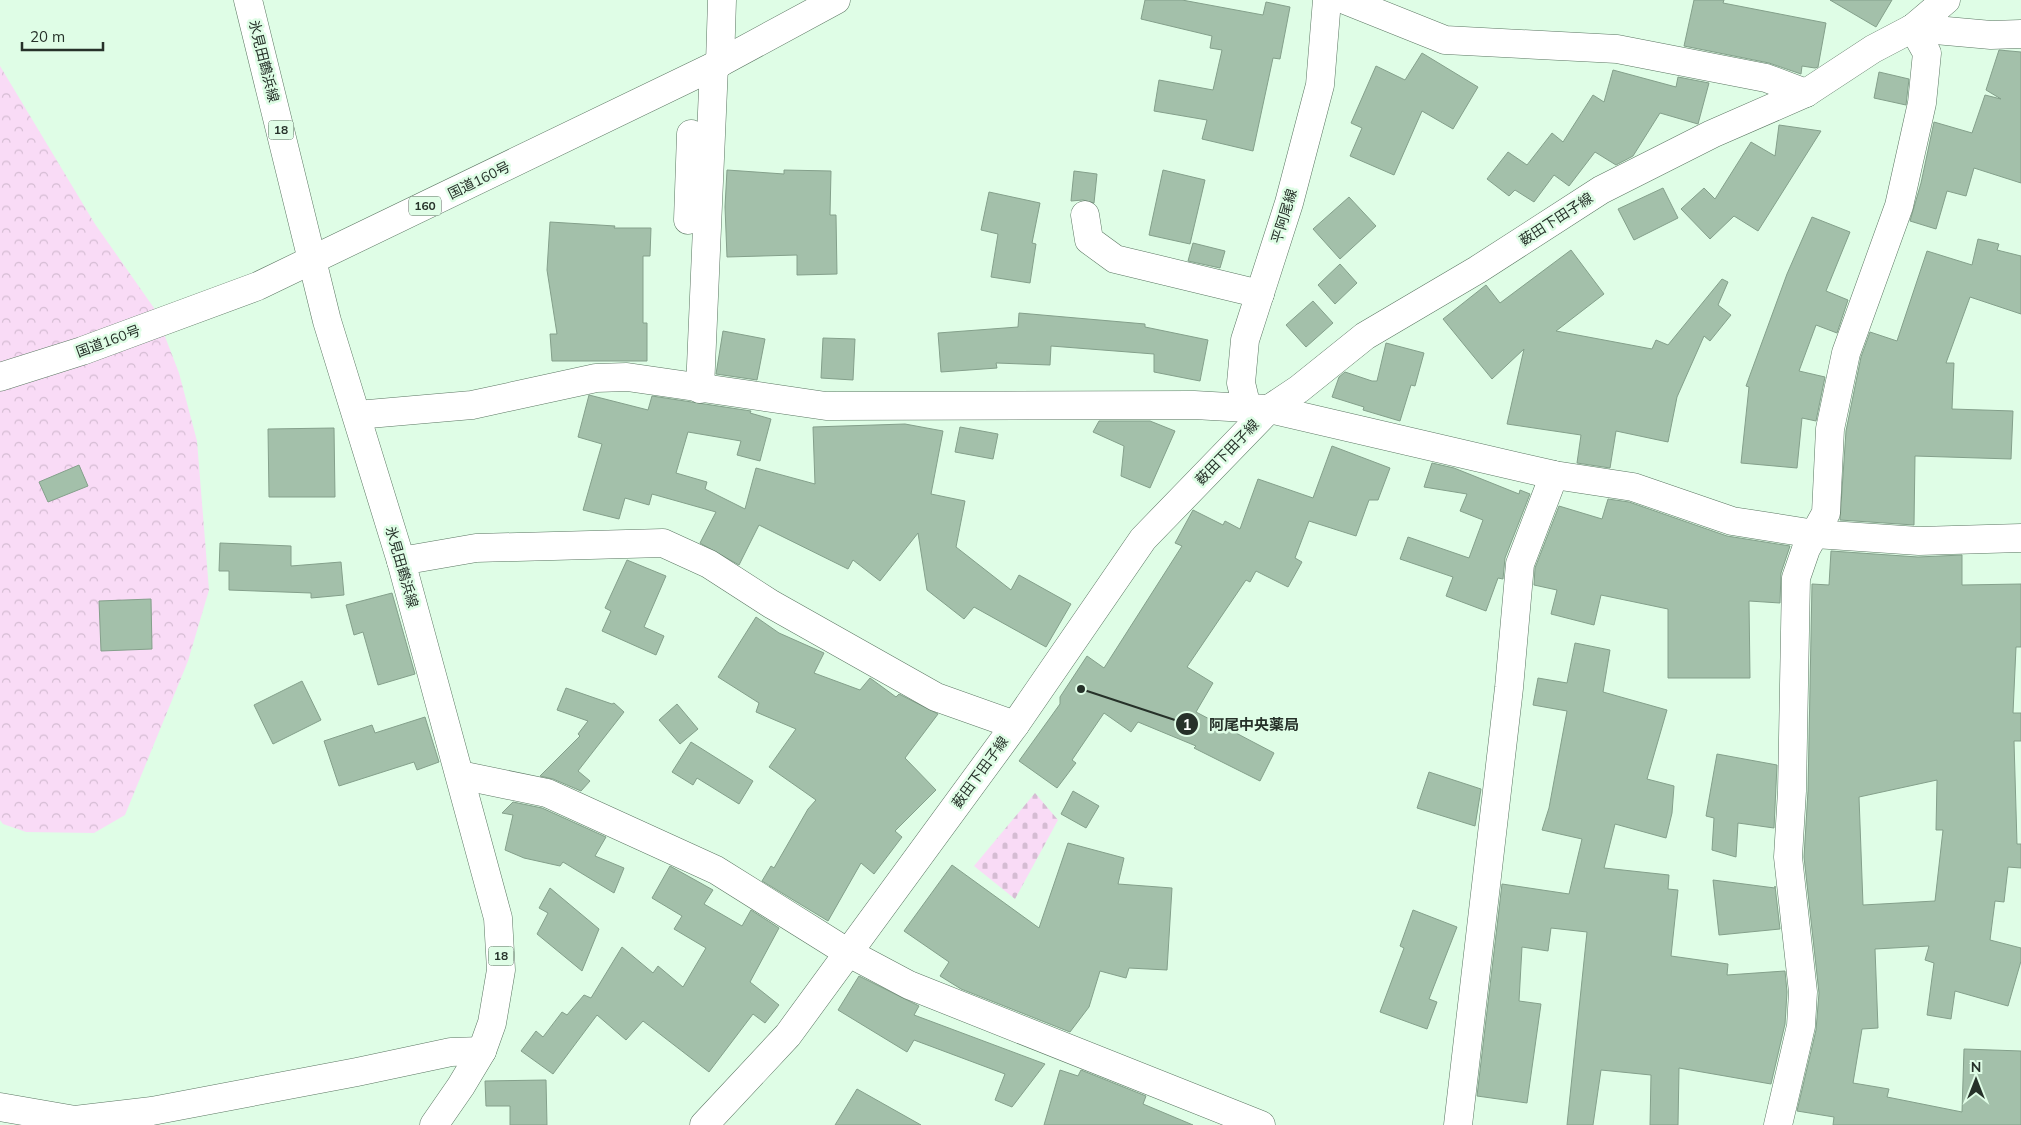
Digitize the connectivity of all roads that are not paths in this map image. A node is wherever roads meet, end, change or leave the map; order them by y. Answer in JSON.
{"nodes":[{"id":1,"x":248,"y":0,"type":"edge"},
{"id":2,"x":722,"y":0,"type":"edge"},
{"id":3,"x":836,"y":0,"type":"edge"},
{"id":4,"x":1327,"y":0,"type":"edge"},
{"id":5,"x":1345,"y":0,"type":"edge"},
{"id":6,"x":1946,"y":0,"type":"edge"},
{"id":7,"x":1913,"y":28,"type":"junction"},
{"id":8,"x":2021,"y":34,"type":"edge"},
{"id":9,"x":717,"y":65,"type":"junction"},
{"id":10,"x":1806,"y":93,"type":"junction"},
{"id":11,"x":691,"y":134,"type":"dead end"},
{"id":12,"x":1085,"y":215,"type":"dead end"},
{"id":13,"x":311,"y":261,"type":"junction"},
{"id":14,"x":704,"y":292,"type":"junction"},
{"id":15,"x":1260,"y":294,"type":"junction"},
{"id":16,"x":0,"y":377,"type":"edge"},
{"id":17,"x":700,"y":389,"type":"junction"},
{"id":18,"x":1258,"y":409,"type":"junction"},
{"id":19,"x":357,"y":415,"type":"junction"},
{"id":20,"x":1554,"y":475,"type":"junction"},
{"id":21,"x":1815,"y":534,"type":"junction"},
{"id":22,"x":2021,"y":538,"type":"edge"},
{"id":23,"x":401,"y":561,"type":"junction"},
{"id":24,"x":1015,"y":724,"type":"junction"},
{"id":25,"x":460,"y":775,"type":"junction"},
{"id":26,"x":847,"y":952,"type":"junction"},
{"id":27,"x":482,"y":1052,"type":"junction"},
{"id":28,"x":0,"y":1107,"type":"edge"},
{"id":29,"x":434,"y":1125,"type":"edge"},
{"id":30,"x":704,"y":1125,"type":"edge"},
{"id":31,"x":1261,"y":1125,"type":"edge"},
{"id":32,"x":1458,"y":1125,"type":"edge"},
{"id":33,"x":1778,"y":1125,"type":"edge"}],
"edges":[{"from":1,"to":13,"type":"main road","name":"氷見田鶴浜線","number":"18"},
{"from":2,"to":9,"type":"main road"},
{"from":3,"to":9,"type":"main road","name":"国道160号","number":"160"},
{"from":4,"to":15,"type":"main road","name":"平阿尾線"},
{"from":5,"to":10,"type":"main road"},
{"from":6,"to":7,"type":"main road","name":"薮田下田子線"},
{"from":7,"to":8,"type":"main road"},
{"from":7,"to":10,"type":"main road","name":"薮田下田子線"},
{"from":7,"to":21,"type":"main road"},
{"from":9,"to":13,"type":"main road","name":"国道160号","number":"160"},
{"from":9,"to":14,"type":"main road"},
{"from":10,"to":18,"type":"main road","name":"薮田下田子線"},
{"from":11,"to":14,"type":"main road"},
{"from":12,"to":15,"type":"main road"},
{"from":13,"to":16,"type":"main road","name":"国道160号","number":"160"},
{"from":13,"to":19,"type":"main road","name":"氷見田鶴浜線","number":"18"},
{"from":14,"to":17,"type":"main road"},
{"from":15,"to":18,"type":"main road","name":"平阿尾線"},
{"from":17,"to":18,"type":"main road"},
{"from":17,"to":19,"type":"main road"},
{"from":18,"to":20,"type":"main road"},
{"from":18,"to":24,"type":"main road","name":"薮田下田子線"},
{"from":19,"to":23,"type":"main road","name":"氷見田鶴浜線","number":"18"},
{"from":20,"to":21,"type":"main road"},
{"from":20,"to":32,"type":"main road"},
{"from":21,"to":22,"type":"main road"},
{"from":21,"to":33,"type":"main road"},
{"from":23,"to":24,"type":"main road"},
{"from":23,"to":25,"type":"main road","name":"氷見田鶴浜線","number":"18"},
{"from":24,"to":26,"type":"main road","name":"薮田下田子線"},
{"from":25,"to":26,"type":"main road"},
{"from":25,"to":27,"type":"main road","name":"氷見田鶴浜線","number":"18"},
{"from":26,"to":30,"type":"main road","name":"薮田下田子線"},
{"from":26,"to":31,"type":"main road"},
{"from":27,"to":28,"type":"main road"},
{"from":27,"to":29,"type":"main road","name":"氷見田鶴浜線","number":"18"}]}
